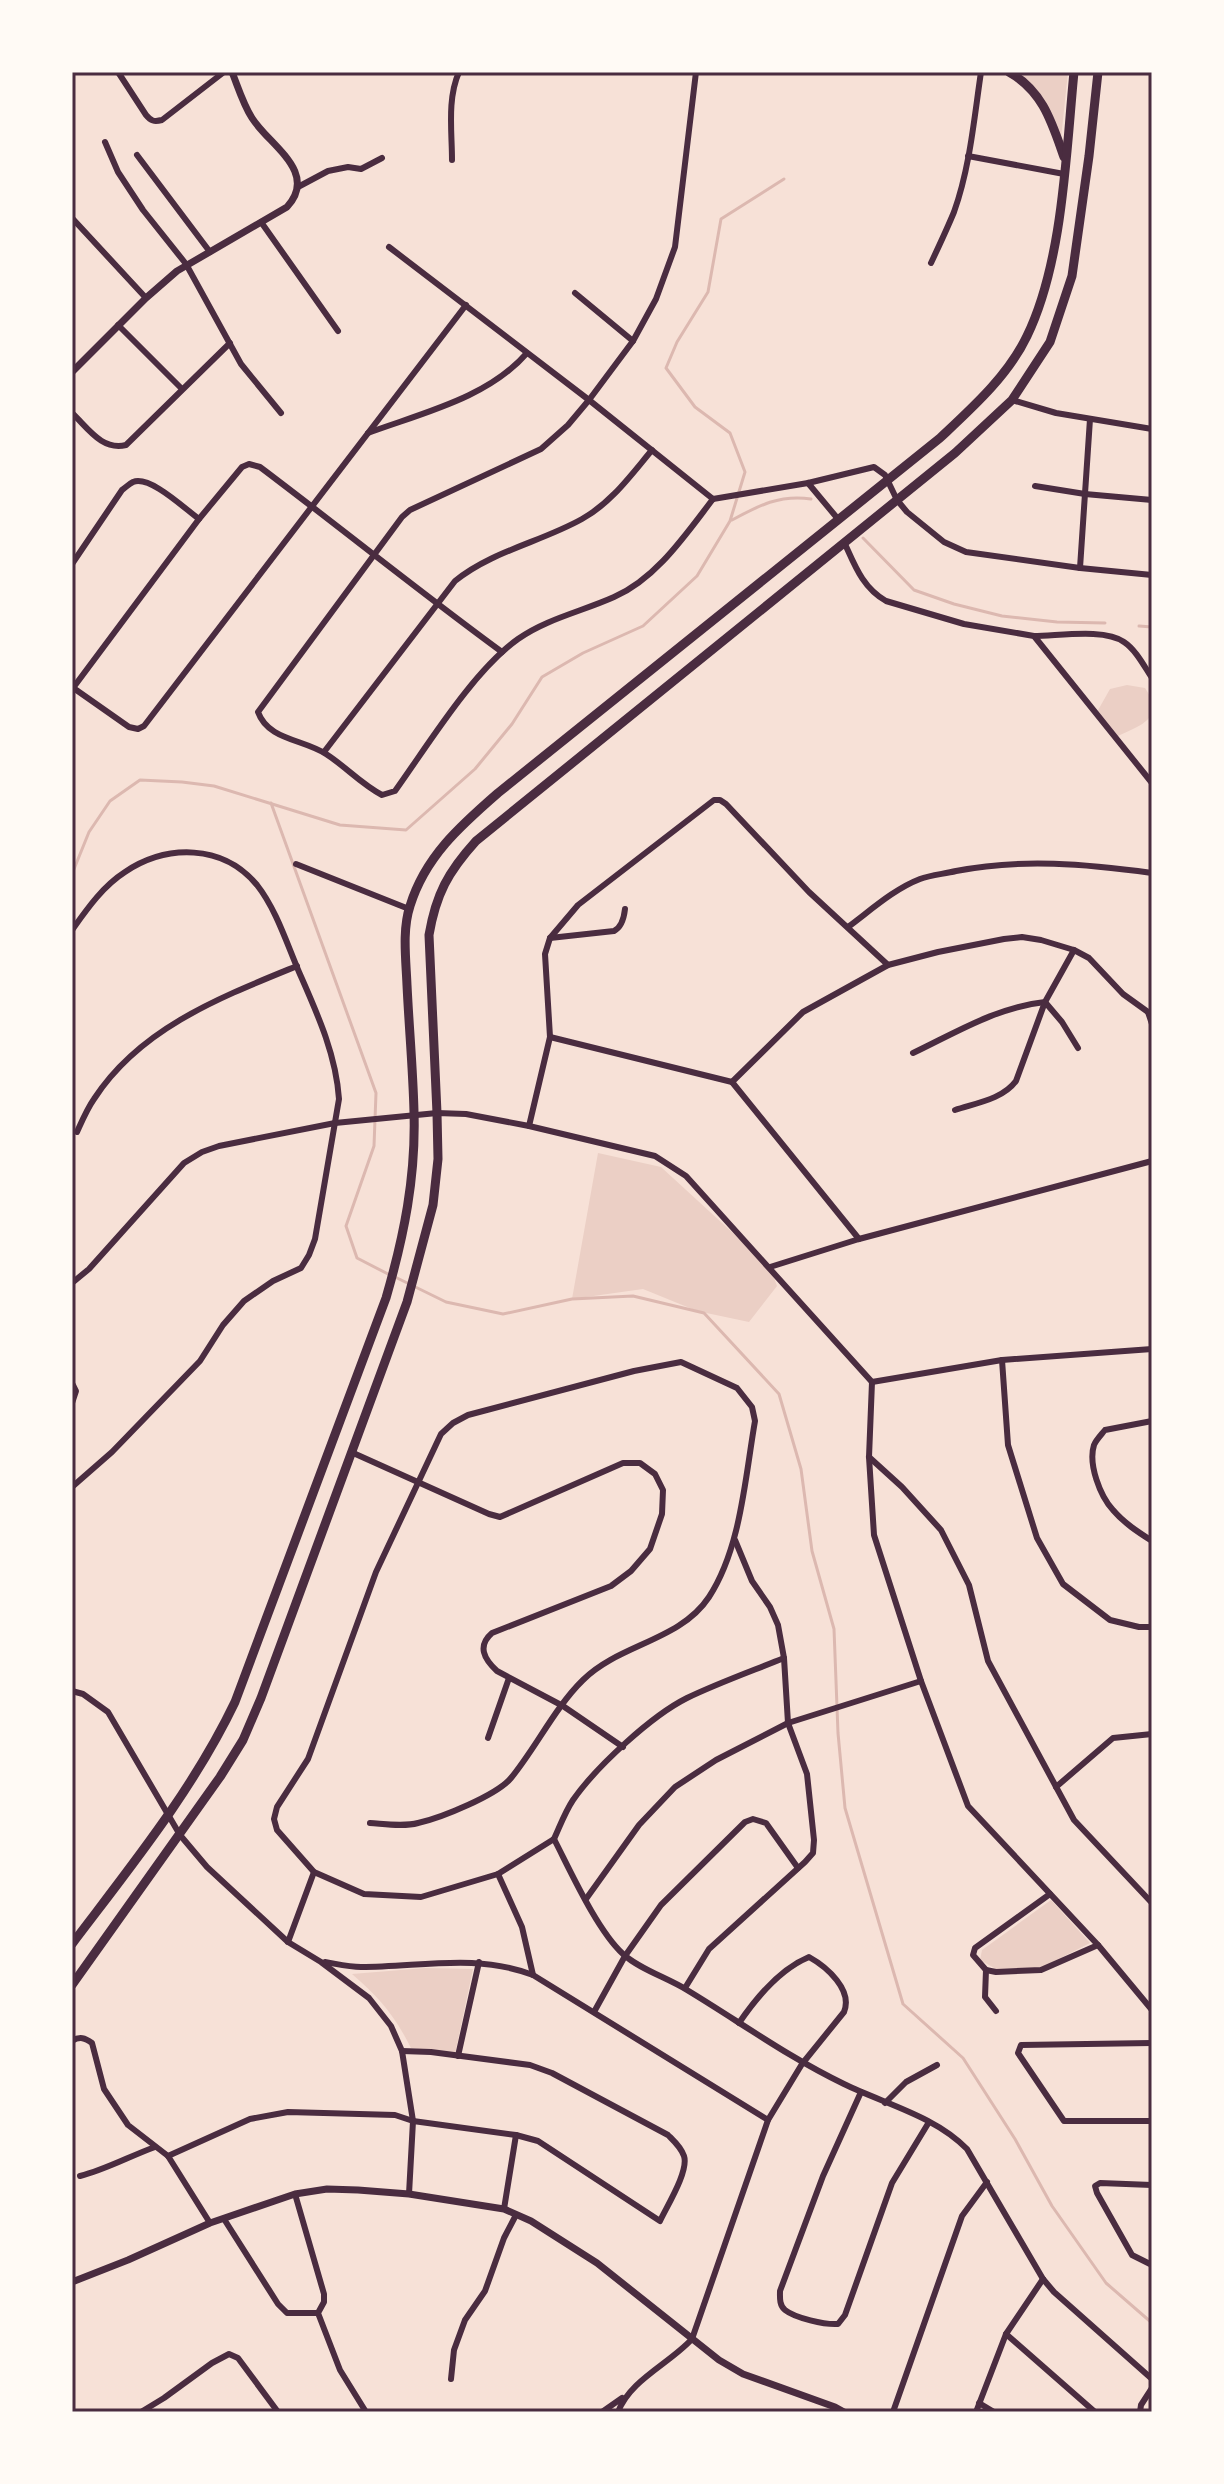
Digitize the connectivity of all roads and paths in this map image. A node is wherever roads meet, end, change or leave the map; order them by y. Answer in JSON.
{"nodes":[{"id":1,"x":118,"y":72,"type":"edge"},
{"id":2,"x":224,"y":72,"type":"edge"},
{"id":3,"x":232,"y":72,"type":"edge"},
{"id":4,"x":459,"y":72,"type":"edge"},
{"id":5,"x":696,"y":72,"type":"edge"},
{"id":6,"x":981,"y":72,"type":"edge"},
{"id":7,"x":1009,"y":72,"type":"edge"},
{"id":8,"x":1074,"y":72,"type":"edge"},
{"id":9,"x":1100,"y":72,"type":"edge"},
{"id":10,"x":105,"y":142,"type":"dead end"},
{"id":11,"x":137,"y":155,"type":"dead end"},
{"id":12,"x":968,"y":156,"type":"junction"},
{"id":13,"x":382,"y":158,"type":"dead end"},
{"id":14,"x":452,"y":160,"type":"dead end"},
{"id":15,"x":1065,"y":161,"type":"junction"},
{"id":16,"x":1064,"y":174,"type":"junction"},
{"id":17,"x":298,"y":187,"type":"junction"},
{"id":18,"x":72,"y":218,"type":"edge"},
{"id":19,"x":261,"y":222,"type":"junction"},
{"id":20,"x":389,"y":247,"type":"dead end"},
{"id":21,"x":210,"y":252,"type":"junction"},
{"id":22,"x":931,"y":263,"type":"dead end"},
{"id":23,"x":186,"y":264,"type":"junction"},
{"id":24,"x":575,"y":293,"type":"dead end"},
{"id":25,"x":146,"y":298,"type":"junction"},
{"id":26,"x":466,"y":305,"type":"junction"},
{"id":27,"x":118,"y":325,"type":"junction"},
{"id":28,"x":338,"y":331,"type":"dead end"},
{"id":29,"x":633,"y":341,"type":"junction"},
{"id":30,"x":230,"y":343,"type":"junction"},
{"id":31,"x":527,"y":353,"type":"junction"},
{"id":32,"x":72,"y":372,"type":"edge"},
{"id":33,"x":182,"y":389,"type":"junction"},
{"id":34,"x":589,"y":400,"type":"junction"},
{"id":35,"x":1012,"y":400,"type":"junction"},
{"id":36,"x":72,"y":413,"type":"edge"},
{"id":37,"x":281,"y":413,"type":"dead end"},
{"id":38,"x":1090,"y":419,"type":"junction"},
{"id":39,"x":1152,"y":429,"type":"edge"},
{"id":40,"x":367,"y":433,"type":"junction"},
{"id":41,"x":652,"y":450,"type":"junction"},
{"id":42,"x":888,"y":480,"type":"junction"},
{"id":43,"x":808,"y":483,"type":"junction"},
{"id":44,"x":1035,"y":486,"type":"dead end"},
{"id":45,"x":1085,"y":494,"type":"junction"},
{"id":46,"x":713,"y":499,"type":"junction"},
{"id":47,"x":897,"y":500,"type":"junction"},
{"id":48,"x":1152,"y":500,"type":"edge"},
{"id":49,"x":312,"y":506,"type":"junction"},
{"id":50,"x":199,"y":519,"type":"junction"},
{"id":51,"x":838,"y":519,"type":"junction"},
{"id":52,"x":845,"y":544,"type":"junction"},
{"id":53,"x":375,"y":553,"type":"junction"},
{"id":54,"x":72,"y":564,"type":"edge"},
{"id":55,"x":1080,"y":568,"type":"junction"},
{"id":56,"x":1152,"y":575,"type":"edge"},
{"id":57,"x":435,"y":604,"type":"junction"},
{"id":58,"x":1034,"y":636,"type":"junction"},
{"id":59,"x":502,"y":652,"type":"junction"},
{"id":60,"x":1152,"y":678,"type":"edge"},
{"id":61,"x":73,"y":688,"type":"edge"},
{"id":62,"x":324,"y":752,"type":"junction"},
{"id":63,"x":1151,"y":777,"type":"edge"},
{"id":64,"x":296,"y":864,"type":"dead end"},
{"id":65,"x":1152,"y":873,"type":"edge"},
{"id":66,"x":409,"y":909,"type":"junction"},
{"id":67,"x":625,"y":909,"type":"dead end"},
{"id":68,"x":848,"y":927,"type":"junction"},
{"id":69,"x":72,"y":930,"type":"edge"},
{"id":70,"x":550,"y":938,"type":"junction"},
{"id":71,"x":1074,"y":950,"type":"junction"},
{"id":72,"x":888,"y":965,"type":"junction"},
{"id":73,"x":297,"y":966,"type":"junction"},
{"id":74,"x":1045,"y":1002,"type":"junction"},
{"id":75,"x":1150,"y":1009,"type":"edge"},
{"id":76,"x":1152,"y":1024,"type":"edge"},
{"id":77,"x":550,"y":1037,"type":"junction"},
{"id":78,"x":1078,"y":1048,"type":"dead end"},
{"id":79,"x":913,"y":1053,"type":"dead end"},
{"id":80,"x":732,"y":1082,"type":"junction"},
{"id":81,"x":955,"y":1110,"type":"dead end"},
{"id":82,"x":437,"y":1113,"type":"junction"},
{"id":83,"x":414,"y":1114,"type":"junction"},
{"id":84,"x":335,"y":1123,"type":"junction"},
{"id":85,"x":529,"y":1126,"type":"junction"},
{"id":86,"x":77,"y":1132,"type":"dead end"},
{"id":87,"x":1152,"y":1161,"type":"edge"},
{"id":88,"x":859,"y":1239,"type":"junction"},
{"id":89,"x":770,"y":1267,"type":"junction"},
{"id":90,"x":72,"y":1283,"type":"edge"},
{"id":91,"x":1152,"y":1349,"type":"edge"},
{"id":92,"x":1002,"y":1360,"type":"junction"},
{"id":93,"x":872,"y":1382,"type":"junction"},
{"id":94,"x":72,"y":1383,"type":"edge"},
{"id":95,"x":72,"y":1403,"type":"edge"},
{"id":96,"x":1152,"y":1421,"type":"edge"},
{"id":97,"x":351,"y":1452,"type":"junction"},
{"id":98,"x":869,"y":1457,"type":"junction"},
{"id":99,"x":418,"y":1484,"type":"junction"},
{"id":100,"x":72,"y":1487,"type":"edge"},
{"id":101,"x":735,"y":1540,"type":"junction"},
{"id":102,"x":1152,"y":1541,"type":"edge"},
{"id":103,"x":1152,"y":1627,"type":"edge"},
{"id":104,"x":784,"y":1658,"type":"junction"},
{"id":105,"x":509,"y":1678,"type":"junction"},
{"id":106,"x":921,"y":1681,"type":"junction"},
{"id":107,"x":72,"y":1691,"type":"edge"},
{"id":108,"x":563,"y":1706,"type":"junction"},
{"id":109,"x":788,"y":1723,"type":"junction"},
{"id":110,"x":1152,"y":1734,"type":"edge"},
{"id":111,"x":488,"y":1738,"type":"dead end"},
{"id":112,"x":623,"y":1747,"type":"junction"},
{"id":113,"x":1056,"y":1787,"type":"junction"},
{"id":114,"x":168,"y":1814,"type":"junction"},
{"id":115,"x":370,"y":1823,"type":"dead end"},
{"id":116,"x":180,"y":1835,"type":"junction"},
{"id":117,"x":554,"y":1839,"type":"junction"},
{"id":118,"x":798,"y":1868,"type":"junction"},
{"id":119,"x":314,"y":1872,"type":"junction"},
{"id":120,"x":498,"y":1874,"type":"junction"},
{"id":121,"x":1050,"y":1894,"type":"junction"},
{"id":122,"x":586,"y":1899,"type":"junction"},
{"id":123,"x":1152,"y":1903,"type":"edge"},
{"id":124,"x":288,"y":1942,"type":"junction"},
{"id":125,"x":72,"y":1944,"type":"edge"},
{"id":126,"x":1098,"y":1945,"type":"junction"},
{"id":127,"x":625,"y":1956,"type":"junction"},
{"id":128,"x":321,"y":1962,"type":"junction"},
{"id":129,"x":479,"y":1962,"type":"junction"},
{"id":130,"x":986,"y":1970,"type":"junction"},
{"id":131,"x":533,"y":1975,"type":"junction"},
{"id":132,"x":72,"y":1985,"type":"edge"},
{"id":133,"x":685,"y":1988,"type":"junction"},
{"id":134,"x":1152,"y":2010,"type":"edge"},
{"id":135,"x":996,"y":2011,"type":"dead end"},
{"id":136,"x":594,"y":2012,"type":"junction"},
{"id":137,"x":739,"y":2023,"type":"junction"},
{"id":138,"x":72,"y":2041,"type":"edge"},
{"id":139,"x":1152,"y":2043,"type":"edge"},
{"id":140,"x":402,"y":2051,"type":"junction"},
{"id":141,"x":458,"y":2056,"type":"junction"},
{"id":142,"x":802,"y":2064,"type":"junction"},
{"id":143,"x":937,"y":2065,"type":"dead end"},
{"id":144,"x":861,"y":2092,"type":"junction"},
{"id":145,"x":885,"y":2103,"type":"junction"},
{"id":146,"x":768,"y":2120,"type":"junction"},
{"id":147,"x":413,"y":2121,"type":"junction"},
{"id":148,"x":1152,"y":2121,"type":"edge"},
{"id":149,"x":929,"y":2122,"type":"junction"},
{"id":150,"x":516,"y":2135,"type":"junction"},
{"id":151,"x":155,"y":2147,"type":"junction"},
{"id":152,"x":168,"y":2156,"type":"junction"},
{"id":153,"x":80,"y":2176,"type":"dead end"},
{"id":154,"x":987,"y":2182,"type":"junction"},
{"id":155,"x":1152,"y":2185,"type":"edge"},
{"id":156,"x":295,"y":2194,"type":"junction"},
{"id":157,"x":409,"y":2194,"type":"junction"},
{"id":158,"x":504,"y":2209,"type":"junction"},
{"id":159,"x":516,"y":2215,"type":"junction"},
{"id":160,"x":224,"y":2219,"type":"junction"},
{"id":161,"x":210,"y":2223,"type":"junction"},
{"id":162,"x":1152,"y":2265,"type":"edge"},
{"id":163,"x":1043,"y":2279,"type":"junction"},
{"id":164,"x":72,"y":2282,"type":"edge"},
{"id":165,"x":318,"y":2313,"type":"junction"},
{"id":166,"x":1006,"y":2334,"type":"junction"},
{"id":167,"x":692,"y":2339,"type":"junction"},
{"id":168,"x":451,"y":2379,"type":"dead end"},
{"id":169,"x":1152,"y":2379,"type":"edge"},
{"id":170,"x":1152,"y":2388,"type":"edge"},
{"id":171,"x":624,"y":2397,"type":"junction"},
{"id":172,"x":979,"y":2403,"type":"junction"},
{"id":173,"x":275,"y":2409,"type":"edge"},
{"id":174,"x":141,"y":2412,"type":"edge"},
{"id":175,"x":264,"y":2412,"type":"edge"},
{"id":176,"x":366,"y":2412,"type":"edge"},
{"id":177,"x":602,"y":2412,"type":"edge"},
{"id":178,"x":618,"y":2412,"type":"edge"},
{"id":179,"x":844,"y":2412,"type":"edge"},
{"id":180,"x":893,"y":2412,"type":"edge"},
{"id":181,"x":976,"y":2412,"type":"edge"},
{"id":182,"x":994,"y":2412,"type":"edge"},
{"id":183,"x":1095,"y":2412,"type":"edge"},
{"id":184,"x":1140,"y":2412,"type":"edge"}],
"edges":[{"from":1,"to":2,"type":"street"},
{"from":3,"to":17,"type":"street"},
{"from":4,"to":14,"type":"street"},
{"from":5,"to":29,"type":"street"},
{"from":6,"to":12,"type":"street"},
{"from":7,"to":15,"type":"main road"},
{"from":8,"to":15,"type":"main road"},
{"from":9,"to":35,"type":"main road"},
{"from":10,"to":23,"type":"street"},
{"from":11,"to":21,"type":"street"},
{"from":12,"to":16,"type":"street"},
{"from":12,"to":22,"type":"street"},
{"from":13,"to":17,"type":"street"},
{"from":15,"to":16,"type":"main road"},
{"from":16,"to":42,"type":"main road"},
{"from":17,"to":19,"type":"street"},
{"from":18,"to":25,"type":"street"},
{"from":19,"to":21,"type":"street"},
{"from":19,"to":28,"type":"street"},
{"from":20,"to":26,"type":"street"},
{"from":21,"to":23,"type":"street"},
{"from":23,"to":25,"type":"street"},
{"from":23,"to":30,"type":"street"},
{"from":24,"to":29,"type":"street"},
{"from":25,"to":27,"type":"street"},
{"from":26,"to":31,"type":"street"},
{"from":26,"to":40,"type":"street"},
{"from":27,"to":32,"type":"street"},
{"from":27,"to":33,"type":"street"},
{"from":29,"to":34,"type":"street"},
{"from":30,"to":33,"type":"street"},
{"from":30,"to":37,"type":"street"},
{"from":31,"to":34,"type":"street"},
{"from":31,"to":40,"type":"street"},
{"from":33,"to":36,"type":"street"},
{"from":34,"to":41,"type":"street"},
{"from":34,"to":53,"type":"street"},
{"from":35,"to":38,"type":"street"},
{"from":35,"to":47,"type":"main road"},
{"from":38,"to":39,"type":"street"},
{"from":38,"to":45,"type":"street"},
{"from":40,"to":49,"type":"street"},
{"from":41,"to":46,"type":"street"},
{"from":41,"to":57,"type":"street"},
{"from":42,"to":43,"type":"street"},
{"from":42,"to":47,"type":"street"},
{"from":42,"to":51,"type":"main road"},
{"from":43,"to":46,"type":"street"},
{"from":43,"to":51,"type":"street"},
{"from":44,"to":45,"type":"street"},
{"from":45,"to":48,"type":"street"},
{"from":45,"to":55,"type":"street"},
{"from":46,"to":59,"type":"street"},
{"from":47,"to":52,"type":"main road"},
{"from":47,"to":55,"type":"street"},
{"from":49,"to":50,"type":"street"},
{"from":49,"to":53,"type":"street"},
{"from":49,"to":61,"type":"street"},
{"from":50,"to":54,"type":"street"},
{"from":50,"to":61,"type":"street"},
{"from":51,"to":66,"type":"main road"},
{"from":52,"to":58,"type":"street"},
{"from":52,"to":82,"type":"main road"},
{"from":53,"to":57,"type":"street"},
{"from":53,"to":62,"type":"street"},
{"from":55,"to":56,"type":"street"},
{"from":57,"to":59,"type":"street"},
{"from":57,"to":62,"type":"street"},
{"from":58,"to":60,"type":"street"},
{"from":58,"to":63,"type":"street"},
{"from":59,"to":62,"type":"street"},
{"from":64,"to":66,"type":"street"},
{"from":65,"to":68,"type":"street"},
{"from":66,"to":83,"type":"main road"},
{"from":67,"to":70,"type":"street"},
{"from":68,"to":70,"type":"street"},
{"from":68,"to":72,"type":"street"},
{"from":69,"to":73,"type":"street"},
{"from":70,"to":77,"type":"street"},
{"from":71,"to":72,"type":"street"},
{"from":71,"to":74,"type":"street"},
{"from":71,"to":75,"type":"street"},
{"from":72,"to":80,"type":"street"},
{"from":73,"to":84,"type":"street"},
{"from":73,"to":86,"type":"street"},
{"from":74,"to":78,"type":"street"},
{"from":74,"to":79,"type":"street"},
{"from":74,"to":81,"type":"street"},
{"from":75,"to":76,"type":"street"},
{"from":77,"to":80,"type":"street"},
{"from":77,"to":85,"type":"street"},
{"from":80,"to":88,"type":"street"},
{"from":82,"to":83,"type":"street"},
{"from":82,"to":85,"type":"street"},
{"from":82,"to":97,"type":"main road"},
{"from":83,"to":84,"type":"street"},
{"from":83,"to":114,"type":"main road"},
{"from":84,"to":90,"type":"street"},
{"from":84,"to":100,"type":"street"},
{"from":85,"to":89,"type":"street"},
{"from":87,"to":88,"type":"street"},
{"from":88,"to":89,"type":"street"},
{"from":89,"to":93,"type":"street"},
{"from":91,"to":92,"type":"street"},
{"from":92,"to":93,"type":"street"},
{"from":92,"to":103,"type":"street"},
{"from":93,"to":98,"type":"street"},
{"from":94,"to":95,"type":"street"},
{"from":96,"to":102,"type":"street"},
{"from":97,"to":99,"type":"street"},
{"from":97,"to":116,"type":"main road"},
{"from":98,"to":106,"type":"street"},
{"from":98,"to":113,"type":"street"},
{"from":99,"to":101,"type":"street"},
{"from":99,"to":105,"type":"street"},
{"from":99,"to":119,"type":"street"},
{"from":101,"to":104,"type":"street"},
{"from":101,"to":108,"type":"street"},
{"from":104,"to":109,"type":"street"},
{"from":104,"to":112,"type":"street"},
{"from":105,"to":108,"type":"street"},
{"from":105,"to":111,"type":"street"},
{"from":106,"to":109,"type":"street"},
{"from":106,"to":121,"type":"street"},
{"from":107,"to":114,"type":"street"},
{"from":108,"to":112,"type":"street"},
{"from":108,"to":115,"type":"street"},
{"from":109,"to":118,"type":"street"},
{"from":109,"to":122,"type":"street"},
{"from":110,"to":113,"type":"street"},
{"from":112,"to":117,"type":"street"},
{"from":113,"to":123,"type":"street"},
{"from":114,"to":116,"type":"street"},
{"from":114,"to":125,"type":"main road"},
{"from":116,"to":124,"type":"street"},
{"from":116,"to":132,"type":"main road"},
{"from":117,"to":120,"type":"street"},
{"from":117,"to":122,"type":"street"},
{"from":118,"to":127,"type":"street"},
{"from":118,"to":133,"type":"street"},
{"from":119,"to":120,"type":"street"},
{"from":119,"to":124,"type":"street"},
{"from":120,"to":131,"type":"street"},
{"from":121,"to":126,"type":"street"},
{"from":121,"to":130,"type":"street"},
{"from":122,"to":127,"type":"street"},
{"from":124,"to":128,"type":"street"},
{"from":126,"to":130,"type":"street"},
{"from":126,"to":134,"type":"street"},
{"from":127,"to":133,"type":"street"},
{"from":127,"to":136,"type":"street"},
{"from":128,"to":129,"type":"street"},
{"from":128,"to":140,"type":"street"},
{"from":129,"to":131,"type":"street"},
{"from":129,"to":141,"type":"street"},
{"from":130,"to":135,"type":"street"},
{"from":131,"to":136,"type":"street"},
{"from":133,"to":137,"type":"street"},
{"from":136,"to":146,"type":"street"},
{"from":137,"to":142,"type":"street"},
{"from":137,"to":142,"type":"street"},
{"from":138,"to":151,"type":"street"},
{"from":139,"to":148,"type":"street"},
{"from":140,"to":141,"type":"street"},
{"from":140,"to":147,"type":"street"},
{"from":141,"to":150,"type":"street"},
{"from":142,"to":144,"type":"street"},
{"from":142,"to":146,"type":"street"},
{"from":143,"to":145,"type":"street"},
{"from":144,"to":145,"type":"street"},
{"from":144,"to":149,"type":"street"},
{"from":145,"to":149,"type":"street"},
{"from":146,"to":167,"type":"street"},
{"from":147,"to":150,"type":"street"},
{"from":147,"to":152,"type":"street"},
{"from":147,"to":157,"type":"street"},
{"from":149,"to":154,"type":"street"},
{"from":150,"to":158,"type":"street"},
{"from":151,"to":152,"type":"street"},
{"from":151,"to":153,"type":"street"},
{"from":152,"to":161,"type":"street"},
{"from":154,"to":163,"type":"street"},
{"from":154,"to":180,"type":"street"},
{"from":155,"to":162,"type":"street"},
{"from":156,"to":157,"type":"street"},
{"from":156,"to":160,"type":"street"},
{"from":156,"to":165,"type":"street"},
{"from":157,"to":158,"type":"street"},
{"from":158,"to":159,"type":"street"},
{"from":159,"to":167,"type":"street"},
{"from":159,"to":168,"type":"street"},
{"from":160,"to":161,"type":"street"},
{"from":160,"to":165,"type":"street"},
{"from":161,"to":164,"type":"street"},
{"from":163,"to":166,"type":"street"},
{"from":163,"to":169,"type":"street"},
{"from":165,"to":176,"type":"street"},
{"from":166,"to":172,"type":"street"},
{"from":166,"to":183,"type":"street"},
{"from":167,"to":171,"type":"street"},
{"from":167,"to":179,"type":"street"},
{"from":170,"to":184,"type":"street"},
{"from":171,"to":177,"type":"street"},
{"from":171,"to":178,"type":"street"},
{"from":172,"to":181,"type":"street"},
{"from":172,"to":182,"type":"street"},
{"from":173,"to":174,"type":"street"},
{"from":173,"to":175,"type":"street"}]}
